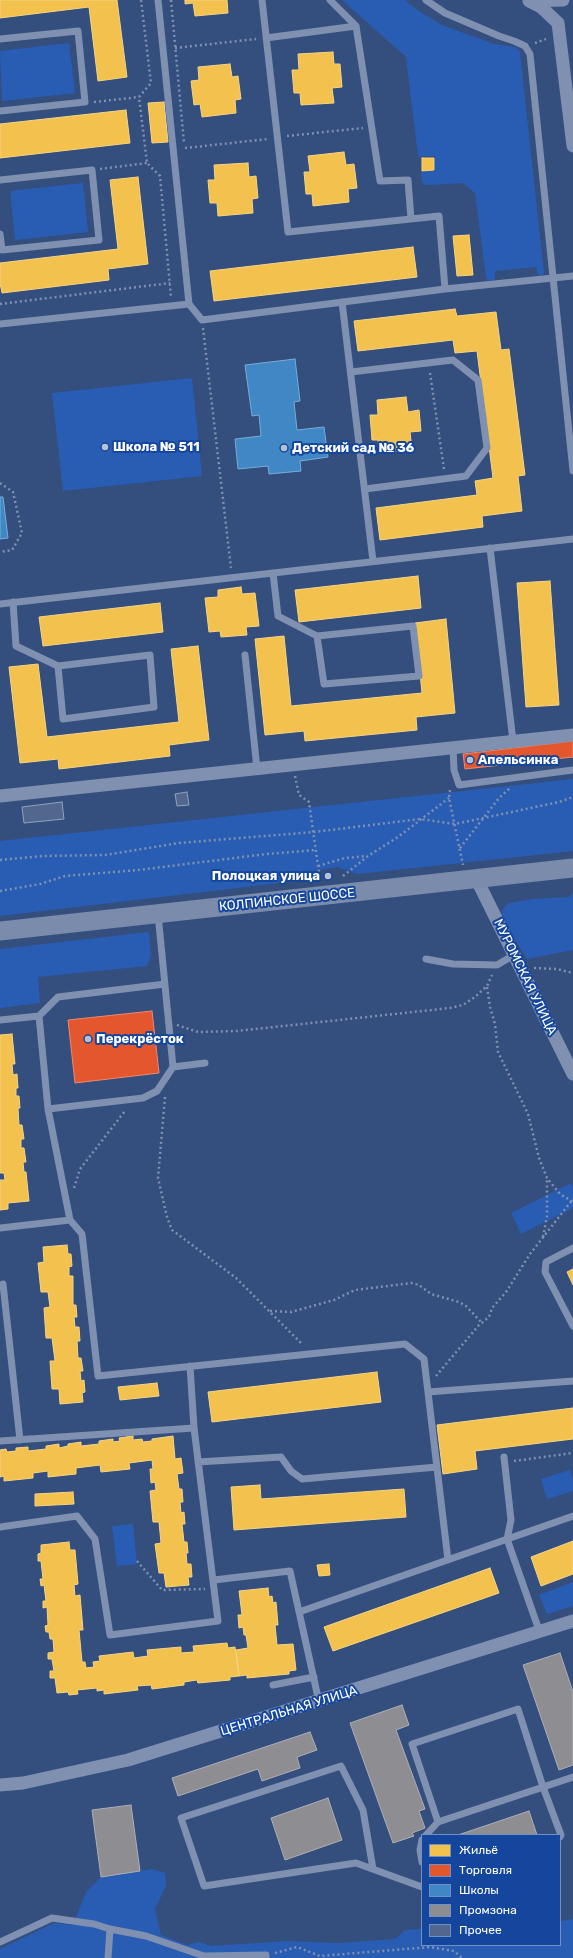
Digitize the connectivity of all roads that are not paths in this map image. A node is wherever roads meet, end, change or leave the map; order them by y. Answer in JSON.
{"nodes":[{"id":1,"x":158,"y":0,"type":"edge"},
{"id":2,"x":262,"y":0,"type":"edge"},
{"id":3,"x":330,"y":0,"type":"edge"},
{"id":4,"x":426,"y":0,"type":"edge"},
{"id":5,"x":528,"y":0,"type":"edge"},
{"id":6,"x":563,"y":0,"type":"edge"},
{"id":7,"x":356,"y":26,"type":"junction"},
{"id":8,"x":266,"y":38,"type":"junction"},
{"id":9,"x":0,"y":39,"type":"edge"},
{"id":10,"x":0,"y":111,"type":"edge"},
{"id":11,"x":573,"y":146,"type":"edge"},
{"id":12,"x":0,"y":180,"type":"edge"},
{"id":13,"x":411,"y":219,"type":"junction"},
{"id":14,"x":0,"y":234,"type":"edge"},
{"id":15,"x":573,"y":276,"type":"edge"},
{"id":16,"x":554,"y":278,"type":"junction"},
{"id":17,"x":445,"y":289,"type":"junction"},
{"id":18,"x":342,"y":302,"type":"junction"},
{"id":19,"x":189,"y":304,"type":"junction"},
{"id":20,"x":0,"y":324,"type":"edge"},
{"id":21,"x":350,"y":372,"type":"junction"},
{"id":22,"x":573,"y":471,"type":"edge"},
{"id":23,"x":365,"y":489,"type":"junction"},
{"id":24,"x":573,"y":539,"type":"edge"},
{"id":25,"x":490,"y":548,"type":"junction"},
{"id":26,"x":373,"y":561,"type":"junction"},
{"id":27,"x":273,"y":573,"type":"junction"},
{"id":28,"x":13,"y":602,"type":"junction"},
{"id":29,"x":0,"y":604,"type":"edge"},
{"id":30,"x":317,"y":636,"type":"junction"},
{"id":31,"x":245,"y":655,"type":"dead end"},
{"id":32,"x":58,"y":666,"type":"junction"},
{"id":33,"x":573,"y":734,"type":"edge"},
{"id":34,"x":513,"y":741,"type":"junction"},
{"id":35,"x":453,"y":747,"type":"junction"},
{"id":36,"x":257,"y":768,"type":"junction"},
{"id":37,"x":573,"y":770,"type":"edge"},
{"id":38,"x":0,"y":796,"type":"edge"},
{"id":39,"x":573,"y":868,"type":"edge"},
{"id":40,"x":470,"y":873,"type":"junction"},
{"id":41,"x":158,"y":914,"type":"junction"},
{"id":42,"x":0,"y":931,"type":"edge"},
{"id":43,"x":514,"y":955,"type":"junction"},
{"id":44,"x":426,"y":959,"type":"dead end"},
{"id":45,"x":165,"y":984,"type":"junction"},
{"id":46,"x":39,"y":1016,"type":"junction"},
{"id":47,"x":0,"y":1020,"type":"edge"},
{"id":48,"x":205,"y":1063,"type":"dead end"},
{"id":49,"x":174,"y":1068,"type":"junction"},
{"id":50,"x":573,"y":1074,"type":"edge"},
{"id":51,"x":48,"y":1109,"type":"junction"},
{"id":52,"x":70,"y":1220,"type":"junction"},
{"id":53,"x":0,"y":1228,"type":"edge"},
{"id":54,"x":573,"y":1248,"type":"edge"},
{"id":55,"x":3,"y":1284,"type":"dead end"},
{"id":56,"x":573,"y":1326,"type":"edge"},
{"id":57,"x":190,"y":1366,"type":"junction"},
{"id":58,"x":573,"y":1381,"type":"edge"},
{"id":59,"x":427,"y":1388,"type":"junction"},
{"id":60,"x":194,"y":1428,"type":"junction"},
{"id":61,"x":20,"y":1440,"type":"junction"},
{"id":62,"x":0,"y":1441,"type":"edge"},
{"id":63,"x":504,"y":1460,"type":"road end"},
{"id":64,"x":198,"y":1462,"type":"junction"},
{"id":65,"x":437,"y":1467,"type":"junction"},
{"id":66,"x":573,"y":1516,"type":"edge"},
{"id":67,"x":0,"y":1527,"type":"edge"},
{"id":68,"x":508,"y":1539,"type":"junction"},
{"id":69,"x":448,"y":1560,"type":"junction"},
{"id":70,"x":214,"y":1580,"type":"junction"},
{"id":71,"x":299,"y":1612,"type":"junction"},
{"id":72,"x":573,"y":1621,"type":"edge"},
{"id":73,"x":540,"y":1633,"type":"junction"},
{"id":74,"x":314,"y":1677,"type":"junction"},
{"id":75,"x":274,"y":1685,"type":"dead end"},
{"id":76,"x":319,"y":1702,"type":"junction"},
{"id":77,"x":573,"y":1777,"type":"edge"},
{"id":78,"x":0,"y":1783,"type":"edge"},
{"id":79,"x":543,"y":1787,"type":"junction"},
{"id":80,"x":438,"y":1822,"type":"junction"},
{"id":81,"x":427,"y":1834,"type":"edge"},
{"id":82,"x":561,"y":1834,"type":"edge"},
{"id":83,"x":421,"y":1845,"type":"edge"},
{"id":84,"x":421,"y":1856,"type":"edge"},
{"id":85,"x":374,"y":1869,"type":"junction"},
{"id":86,"x":421,"y":1887,"type":"edge"},
{"id":87,"x":110,"y":1929,"type":"junction"},
{"id":88,"x":0,"y":1942,"type":"edge"},
{"id":89,"x":266,"y":1956,"type":"edge"},
{"id":90,"x":108,"y":1958,"type":"edge"}],
"edges":[{"from":1,"to":19,"type":"lane"},
{"from":2,"to":8,"type":"lane"},
{"from":3,"to":7,"type":"lane"},
{"from":4,"to":16,"type":"lane"},
{"from":5,"to":6,"type":"street"},
{"from":5,"to":11,"type":"street"},
{"from":7,"to":8,"type":"lane"},
{"from":7,"to":13,"type":"lane"},
{"from":8,"to":13,"type":"lane"},
{"from":9,"to":10,"type":"lane"},
{"from":12,"to":14,"type":"lane"},
{"from":13,"to":17,"type":"lane"},
{"from":15,"to":16,"type":"lane"},
{"from":16,"to":17,"type":"lane"},
{"from":16,"to":22,"type":"lane"},
{"from":17,"to":18,"type":"lane"},
{"from":18,"to":19,"type":"lane"},
{"from":18,"to":21,"type":"lane"},
{"from":19,"to":20,"type":"lane"},
{"from":21,"to":23,"type":"lane"},
{"from":21,"to":23,"type":"lane"},
{"from":23,"to":26,"type":"lane"},
{"from":24,"to":25,"type":"lane"},
{"from":25,"to":26,"type":"lane"},
{"from":25,"to":34,"type":"lane"},
{"from":26,"to":27,"type":"lane"},
{"from":27,"to":28,"type":"lane"},
{"from":27,"to":30,"type":"lane"},
{"from":28,"to":29,"type":"lane"},
{"from":28,"to":32,"type":"lane"},
{"from":30,"to":30,"type":"lane"},
{"from":31,"to":36,"type":"lane"},
{"from":32,"to":32,"type":"lane"},
{"from":33,"to":34,"type":"street"},
{"from":34,"to":35,"type":"street"},
{"from":35,"to":36,"type":"street"},
{"from":35,"to":37,"type":"lane"},
{"from":36,"to":38,"type":"street"},
{"from":39,"to":40,"type":"main road","name":"КОЛПИНСКОЕ ШОССЕ"},
{"from":40,"to":41,"type":"main road","name":"КОЛПИНСКОЕ ШОССЕ"},
{"from":40,"to":43,"type":"street","name":"МУРОМСКАЯ УЛИЦА"},
{"from":41,"to":42,"type":"main road","name":"КОЛПИНСКОЕ ШОССЕ"},
{"from":41,"to":45,"type":"lane"},
{"from":43,"to":44,"type":"lane"},
{"from":43,"to":50,"type":"street","name":"МУРОМСКАЯ УЛИЦА"},
{"from":45,"to":46,"type":"lane"},
{"from":45,"to":49,"type":"lane"},
{"from":46,"to":47,"type":"lane"},
{"from":46,"to":51,"type":"lane"},
{"from":48,"to":49,"type":"lane"},
{"from":49,"to":51,"type":"lane"},
{"from":51,"to":52,"type":"lane"},
{"from":52,"to":53,"type":"lane"},
{"from":52,"to":57,"type":"lane"},
{"from":54,"to":56,"type":"lane"},
{"from":55,"to":61,"type":"lane"},
{"from":57,"to":59,"type":"lane"},
{"from":57,"to":60,"type":"lane"},
{"from":58,"to":59,"type":"lane"},
{"from":59,"to":65,"type":"lane"},
{"from":60,"to":61,"type":"lane"},
{"from":60,"to":64,"type":"lane"},
{"from":61,"to":62,"type":"lane"},
{"from":63,"to":68,"type":"lane"},
{"from":64,"to":65,"type":"lane"},
{"from":64,"to":70,"type":"lane"},
{"from":65,"to":69,"type":"lane"},
{"from":66,"to":68,"type":"lane"},
{"from":67,"to":70,"type":"lane"},
{"from":68,"to":69,"type":"lane"},
{"from":68,"to":73,"type":"lane"},
{"from":69,"to":71,"type":"lane"},
{"from":70,"to":71,"type":"lane"},
{"from":71,"to":74,"type":"lane"},
{"from":72,"to":73,"type":"street","name":"ЦЕНТРАЛЬНАЯ УЛИЦА"},
{"from":73,"to":76,"type":"street","name":"ЦЕНТРАЛЬНАЯ УЛИЦА"},
{"from":74,"to":75,"type":"lane"},
{"from":74,"to":76,"type":"lane"},
{"from":76,"to":78,"type":"street","name":"ЦЕНТРАЛЬНАЯ УЛИЦА"},
{"from":77,"to":79,"type":"lane"},
{"from":79,"to":80,"type":"lane"},
{"from":79,"to":80,"type":"lane"},
{"from":79,"to":82,"type":"lane"},
{"from":80,"to":81,"type":"lane"},
{"from":83,"to":84,"type":"lane"},
{"from":85,"to":85,"type":"lane"},
{"from":85,"to":86,"type":"lane"},
{"from":87,"to":88,"type":"lane"},
{"from":87,"to":89,"type":"lane"},
{"from":87,"to":90,"type":"lane"}]}
